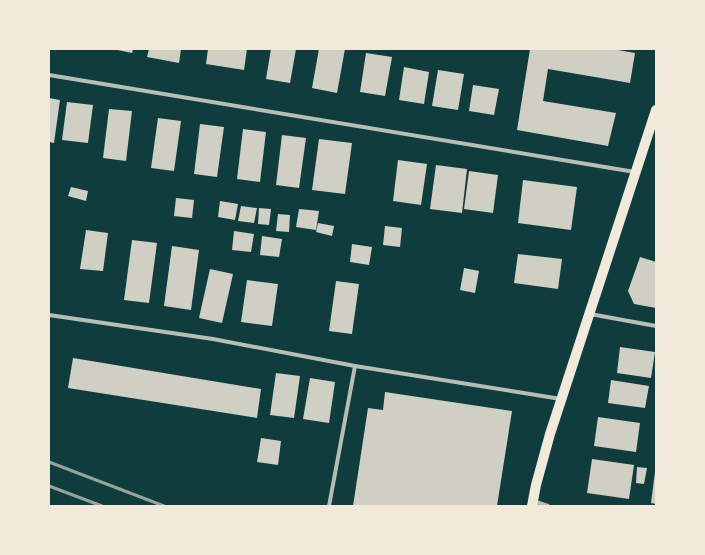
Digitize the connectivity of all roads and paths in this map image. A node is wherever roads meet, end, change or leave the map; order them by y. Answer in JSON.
{"nodes":[{"id":1,"x":49,"y":75,"type":"edge"},
{"id":2,"x":656,"y":110,"type":"edge"},
{"id":3,"x":654,"y":122,"type":"edge"},
{"id":4,"x":636,"y":172,"type":"junction"},
{"id":5,"x":589,"y":314,"type":"junction"},
{"id":6,"x":49,"y":315,"type":"edge"},
{"id":7,"x":656,"y":326,"type":"edge"},
{"id":8,"x":355,"y":366,"type":"junction"},
{"id":9,"x":561,"y":399,"type":"junction"},
{"id":10,"x":533,"y":503,"type":"edge"},
{"id":11,"x":329,"y":506,"type":"edge"},
{"id":12,"x":548,"y":506,"type":"edge"}],
"edges":[{"from":1,"to":4,"type":"street"},
{"from":2,"to":3,"type":"main road"},
{"from":3,"to":4,"type":"main road"},
{"from":4,"to":5,"type":"main road"},
{"from":5,"to":7,"type":"street"},
{"from":5,"to":9,"type":"main road"},
{"from":6,"to":8,"type":"street"},
{"from":8,"to":9,"type":"street"},
{"from":8,"to":11,"type":"street"},
{"from":9,"to":10,"type":"main road"},
{"from":10,"to":12,"type":"street"}]}
